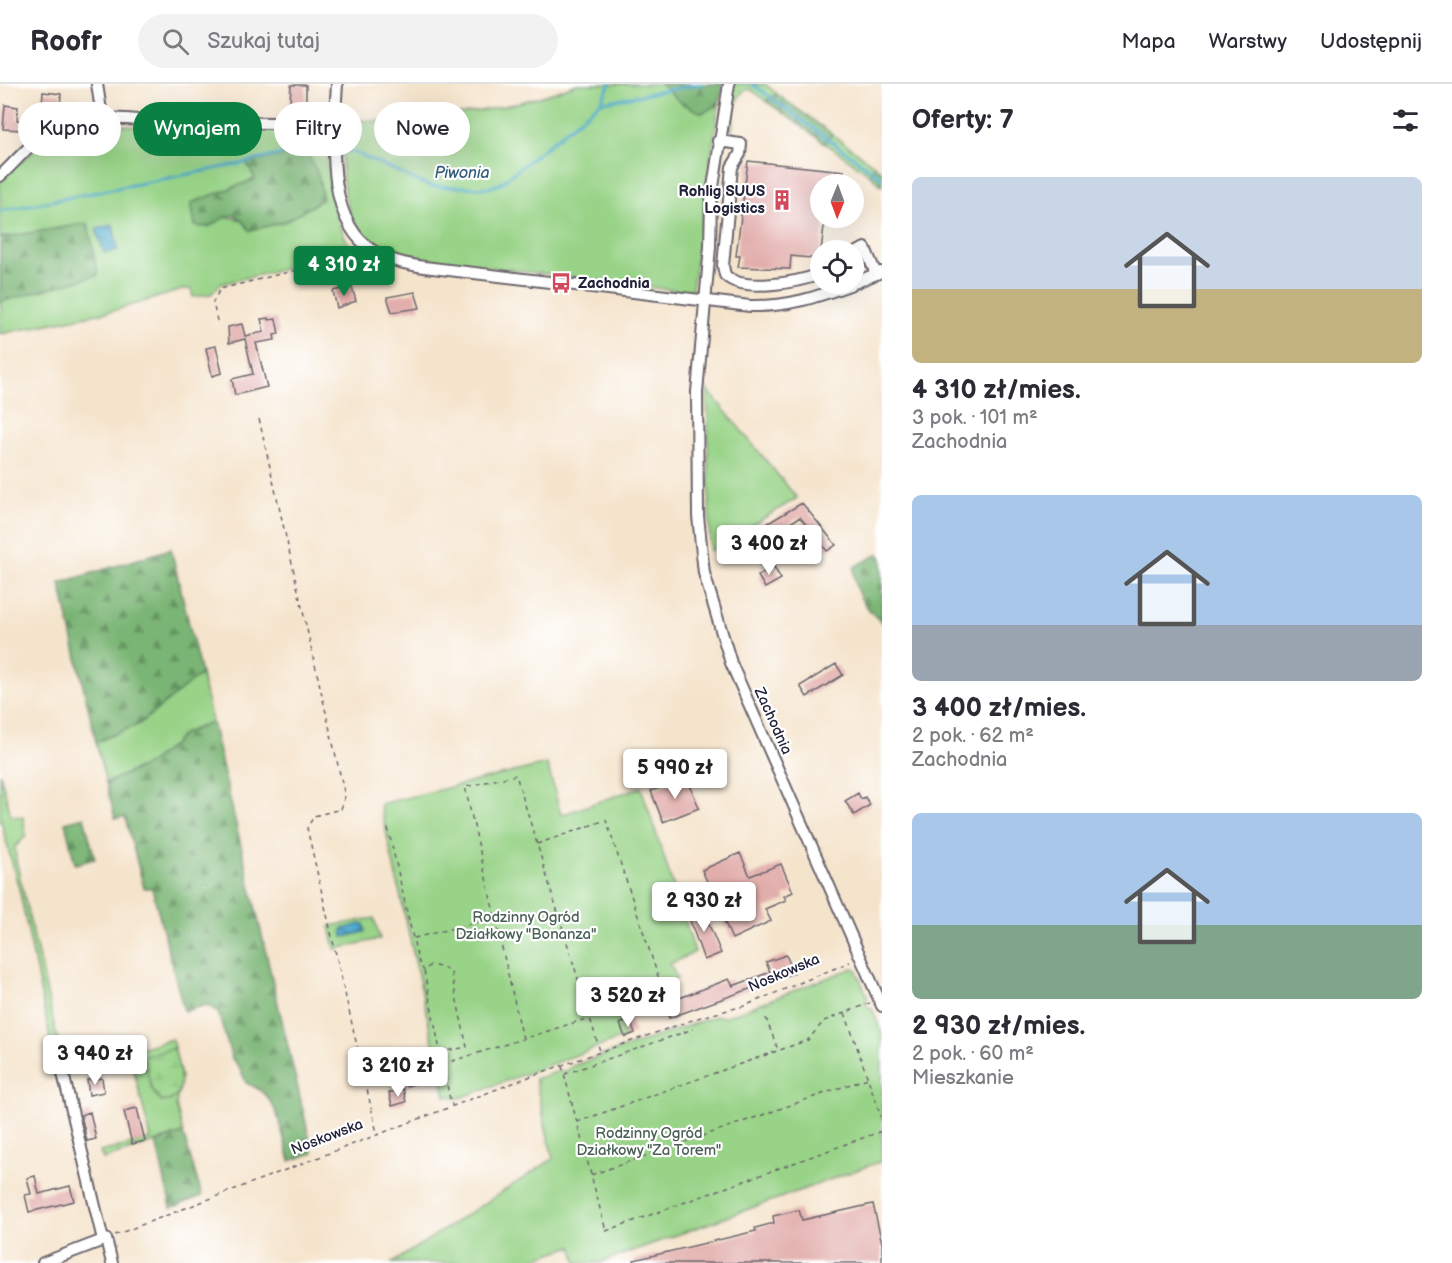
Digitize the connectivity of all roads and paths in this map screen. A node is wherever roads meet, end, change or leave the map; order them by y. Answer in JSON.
{"nodes":[{"id":1,"x":97,"y":84,"type":"edge"},
{"id":2,"x":336,"y":84,"type":"edge"},
{"id":3,"x":729,"y":84,"type":"edge"},
{"id":4,"x":100,"y":102,"type":"edge"},
{"id":5,"x":335,"y":102,"type":"edge"},
{"id":6,"x":121,"y":118,"type":"edge"},
{"id":7,"x":274,"y":122,"type":"edge"},
{"id":8,"x":718,"y":141,"type":"junction"},
{"id":9,"x":20,"y":156,"type":"edge"},
{"id":10,"x":334,"y":156,"type":"edge"},
{"id":11,"x":0,"y":176,"type":"edge"},
{"id":12,"x":364,"y":244,"type":"junction"},
{"id":13,"x":864,"y":249,"type":"edge"},
{"id":14,"x":879,"y":273,"type":"edge"},
{"id":15,"x":810,"y":277,"type":"edge"},
{"id":16,"x":864,"y":279,"type":"edge"},
{"id":17,"x":823,"y":294,"type":"edge"},
{"id":18,"x":704,"y":302,"type":"junction"},
{"id":19,"x":217,"y":321,"type":"dead end"},
{"id":20,"x":259,"y":419,"type":"dead end"},
{"id":21,"x":388,"y":828,"type":"dead end"},
{"id":22,"x":536,"y":845,"type":"junction"},
{"id":23,"x":495,"y":918,"type":"junction"},
{"id":24,"x":413,"y":938,"type":"junction"},
{"id":25,"x":861,"y":957,"type":"junction"},
{"id":26,"x":424,"y":971,"type":"junction"},
{"id":27,"x":881,"y":1003,"type":"edge"},
{"id":28,"x":587,"y":1009,"type":"junction"},
{"id":29,"x":845,"y":1013,"type":"junction"},
{"id":30,"x":590,"y":1018,"type":"junction"},
{"id":31,"x":766,"y":1018,"type":"dead end"},
{"id":32,"x":693,"y":1029,"type":"dead end"},
{"id":33,"x":523,"y":1039,"type":"junction"},
{"id":34,"x":56,"y":1044,"type":"dead end"},
{"id":35,"x":778,"y":1051,"type":"junction"},
{"id":36,"x":440,"y":1052,"type":"junction"},
{"id":37,"x":601,"y":1052,"type":"junction"},
{"id":38,"x":443,"y":1064,"type":"junction"},
{"id":39,"x":562,"y":1065,"type":"junction"},
{"id":40,"x":564,"y":1074,"type":"junction"},
{"id":41,"x":868,"y":1078,"type":"junction"},
{"id":42,"x":452,"y":1106,"type":"junction"},
{"id":43,"x":882,"y":1119,"type":"edge"},
{"id":44,"x":577,"y":1122,"type":"junction"},
{"id":45,"x":882,"y":1131,"type":"edge"},
{"id":46,"x":377,"y":1134,"type":"junction"},
{"id":47,"x":591,"y":1176,"type":"junction"},
{"id":48,"x":104,"y":1239,"type":"junction"},
{"id":49,"x":43,"y":1263,"type":"edge"},
{"id":50,"x":111,"y":1263,"type":"edge"}],
"edges":[{"from":1,"to":4,"type":"street"},
{"from":2,"to":5,"type":"street"},
{"from":3,"to":8,"type":"street","name":"Zachodnia"},
{"from":6,"to":7,"type":"street"},
{"from":8,"to":15,"type":"street"},
{"from":8,"to":18,"type":"street","name":"Zachodnia"},
{"from":9,"to":11,"type":"street"},
{"from":10,"to":12,"type":"street"},
{"from":12,"to":18,"type":"street"},
{"from":12,"to":19,"type":"path"},
{"from":13,"to":14,"type":"street"},
{"from":14,"to":16,"type":"street"},
{"from":17,"to":18,"type":"street"},
{"from":18,"to":25,"type":"street","name":"Zachodnia"},
{"from":20,"to":46,"type":"path"},
{"from":21,"to":24,"type":"path"},
{"from":22,"to":23,"type":"path"},
{"from":22,"to":28,"type":"path"},
{"from":22,"to":28,"type":"path"},
{"from":23,"to":24,"type":"path"},
{"from":23,"to":33,"type":"path"},
{"from":24,"to":26,"type":"path"},
{"from":25,"to":27,"type":"street","name":"Zachodnia"},
{"from":25,"to":37,"type":"path","name":"Noskowska"},
{"from":26,"to":36,"type":"path"},
{"from":26,"to":36,"type":"path"},
{"from":27,"to":29,"type":"path"},
{"from":28,"to":30,"type":"path"},
{"from":29,"to":35,"type":"path"},
{"from":29,"to":41,"type":"path"},
{"from":30,"to":33,"type":"path"},
{"from":30,"to":37,"type":"path"},
{"from":31,"to":35,"type":"path"},
{"from":32,"to":40,"type":"path"},
{"from":33,"to":38,"type":"path"},
{"from":34,"to":48,"type":"street"},
{"from":35,"to":44,"type":"path"},
{"from":36,"to":38,"type":"path"},
{"from":37,"to":39,"type":"path","name":"Noskowska"},
{"from":38,"to":42,"type":"path"},
{"from":39,"to":40,"type":"path"},
{"from":39,"to":42,"type":"path","name":"Noskowska"},
{"from":40,"to":44,"type":"path"},
{"from":41,"to":43,"type":"path"},
{"from":41,"to":47,"type":"path"},
{"from":42,"to":46,"type":"path","name":"Noskowska"},
{"from":44,"to":47,"type":"path"},
{"from":45,"to":47,"type":"path"},
{"from":46,"to":48,"type":"path","name":"Noskowska"},
{"from":48,"to":49,"type":"street"},
{"from":48,"to":50,"type":"street"}]}
